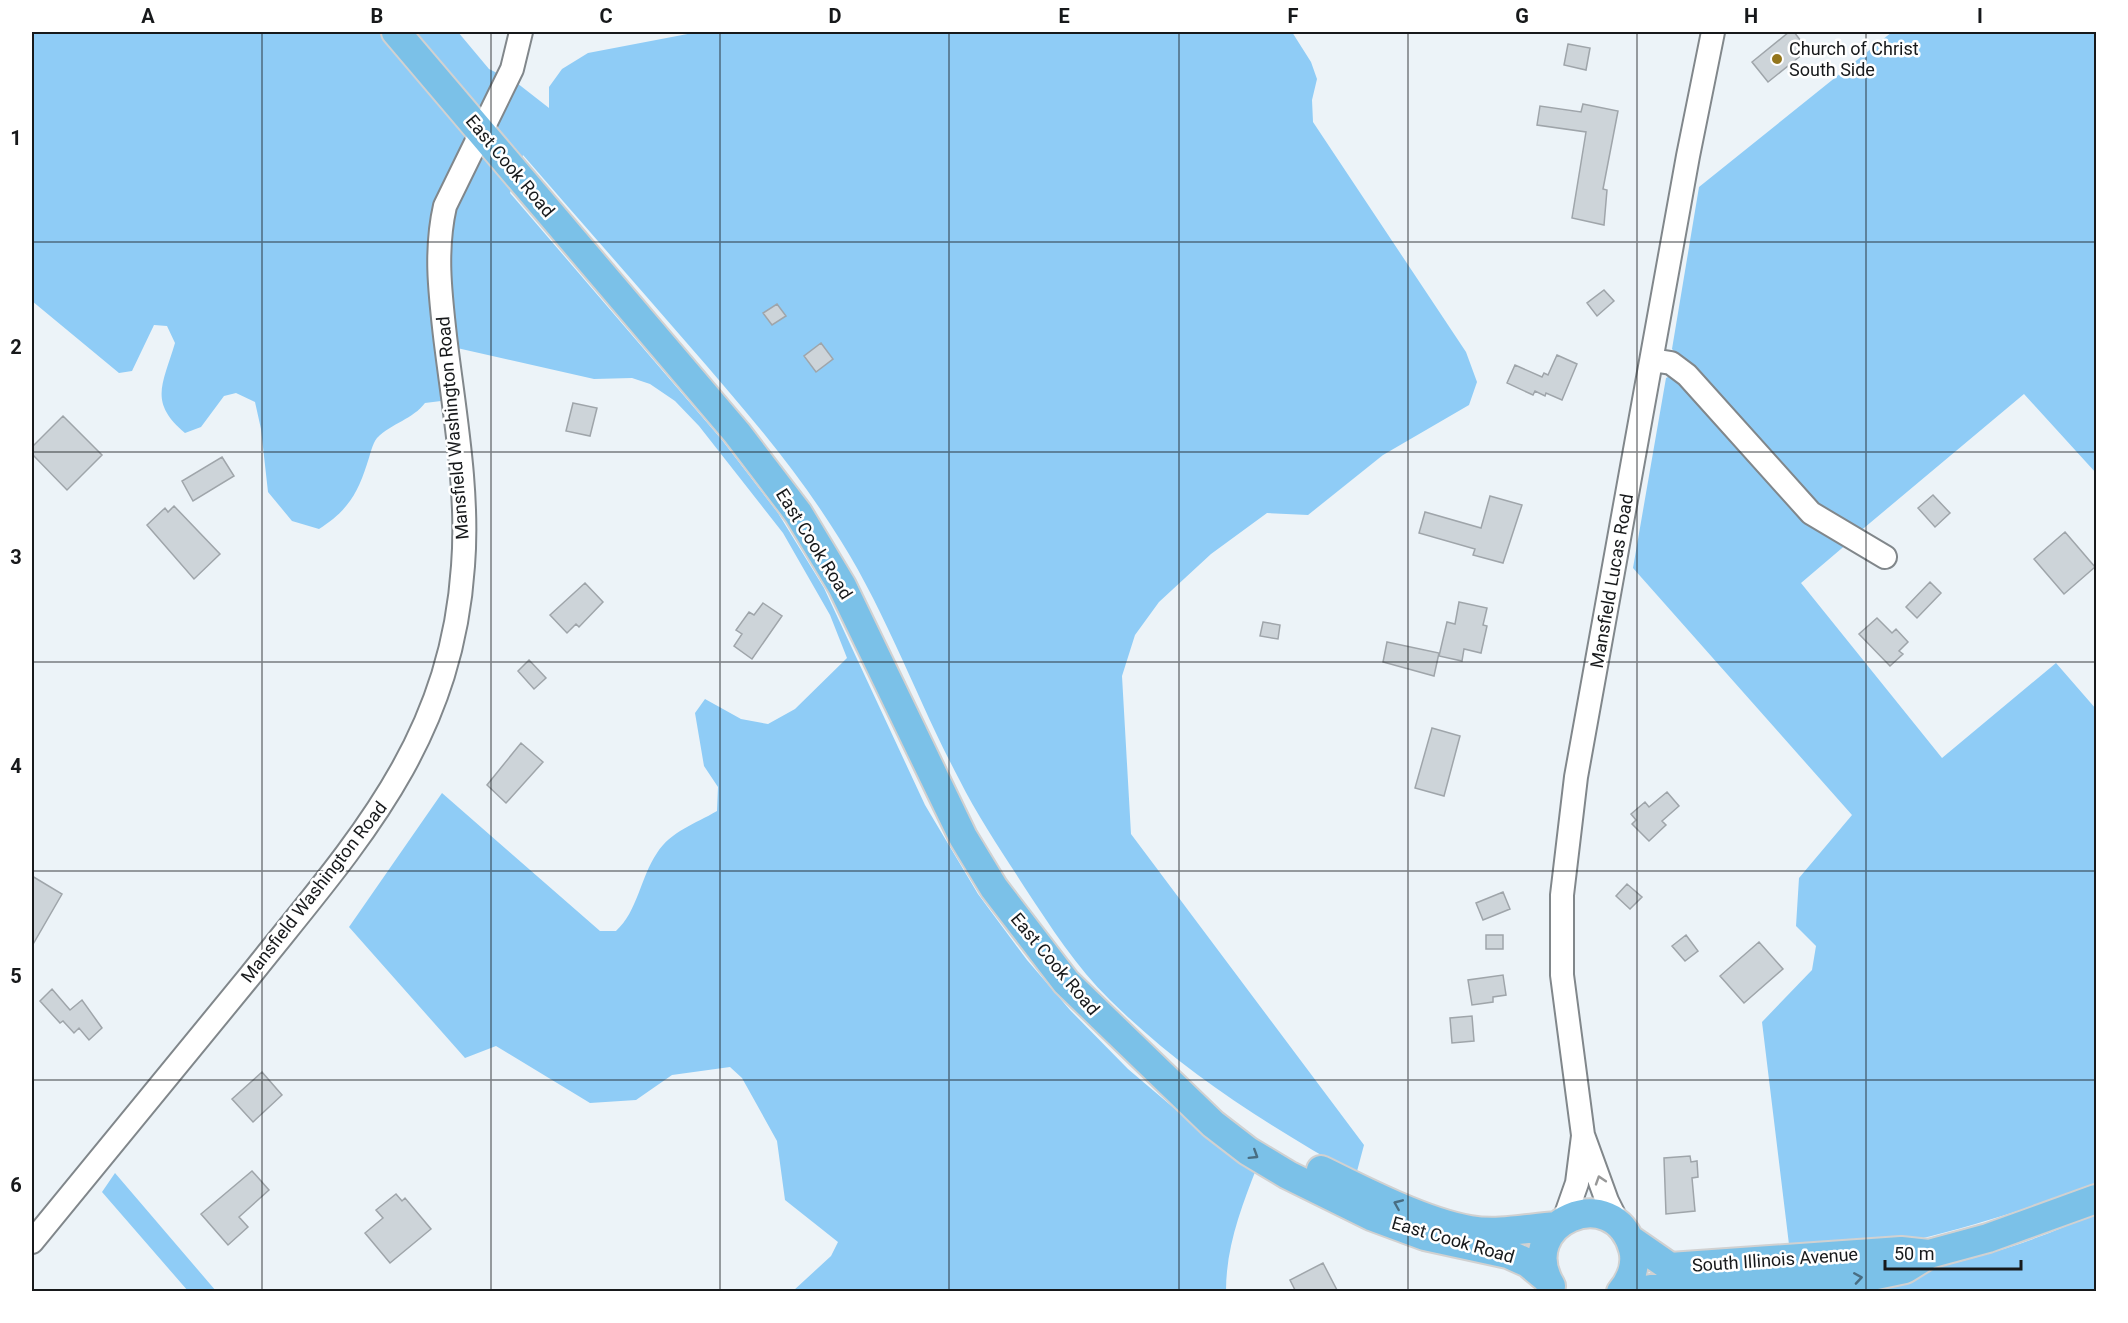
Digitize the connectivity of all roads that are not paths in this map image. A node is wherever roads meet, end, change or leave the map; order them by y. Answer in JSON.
{"nodes":[{"id":1,"x":396,"y":32,"type":"edge"},
{"id":2,"x":521,"y":32,"type":"edge"},
{"id":3,"x":1713,"y":32,"type":"edge"},
{"id":4,"x":480,"y":131,"type":"junction"},
{"id":5,"x":1652,"y":360,"type":"junction"},
{"id":6,"x":1885,"y":557,"type":"dead end"},
{"id":7,"x":1178,"y":1089,"type":"junction"},
{"id":8,"x":1583,"y":1135,"type":"junction"},
{"id":9,"x":2097,"y":1199,"type":"edge"},
{"id":10,"x":1560,"y":1223,"type":"junction"},
{"id":11,"x":1625,"y":1232,"type":"junction"},
{"id":12,"x":32,"y":1242,"type":"edge"},
{"id":13,"x":1929,"y":1254,"type":"junction"},
{"id":14,"x":1552,"y":1287,"type":"edge"},
{"id":15,"x":1621,"y":1292,"type":"edge"},
{"id":16,"x":1633,"y":1292,"type":"edge"}],
"edges":[{"from":1,"to":4,"type":"main road","name":"East Cook Road"},
{"from":2,"to":4,"type":"street","name":"Mansfield Washington Road"},
{"from":3,"to":5,"type":"street","name":"Mansfield Lucas Road"},
{"from":4,"to":7,"type":"main road","name":"East Cook Road"},
{"from":4,"to":12,"type":"street","name":"Mansfield Washington Road"},
{"from":5,"to":6,"type":"street"},
{"from":5,"to":8,"type":"street","name":"Mansfield Lucas Road"},
{"from":10,"to":7,"type":"main road","name":"East Cook Road","one_way":true},
{"from":7,"to":14,"type":"main road","name":"East Cook Road","one_way":true},
{"from":8,"to":10,"type":"street","name":"Mansfield Lucas Road"},
{"from":11,"to":8,"type":"street","name":"Mansfield Lucas Road","one_way":true},
{"from":9,"to":13,"type":"main road","name":"South Illinois Avenue"},
{"from":10,"to":11,"type":"main road","name":"East Cook Road"},
{"from":10,"to":14,"type":"main road"},
{"from":11,"to":13,"type":"main road","name":"South Illinois Avenue"},
{"from":11,"to":15,"type":"main road"},
{"from":16,"to":13,"type":"main road","name":"South Illinois Avenue","one_way":true}]}
